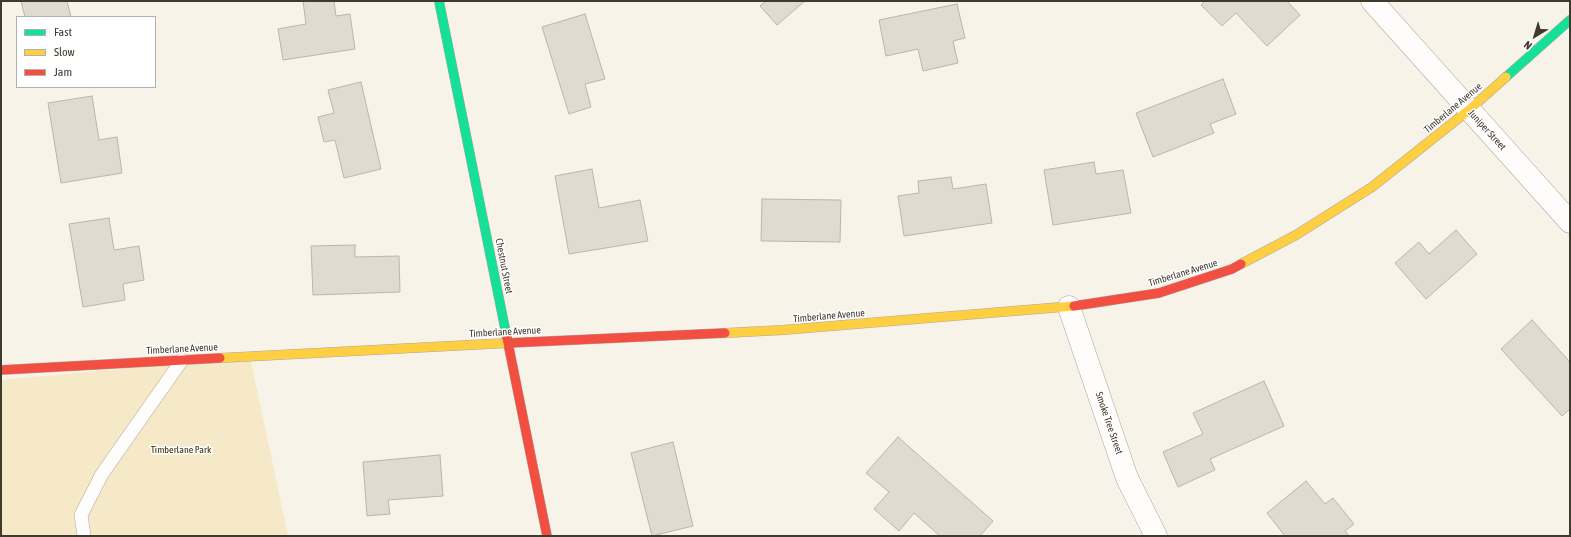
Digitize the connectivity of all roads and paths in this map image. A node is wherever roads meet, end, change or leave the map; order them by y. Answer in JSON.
{"nodes":[{"id":1,"x":439,"y":1,"type":"edge"},
{"id":2,"x":1372,"y":1,"type":"edge"},
{"id":3,"x":1570,"y":20,"type":"edge"},
{"id":4,"x":1469,"y":110,"type":"junction"},
{"id":5,"x":1570,"y":222,"type":"edge"},
{"id":6,"x":1069,"y":308,"type":"junction"},
{"id":7,"x":508,"y":343,"type":"junction"},
{"id":8,"x":182,"y":360,"type":"junction"},
{"id":9,"x":1,"y":370,"type":"edge"},
{"id":10,"x":84,"y":536,"type":"edge"},
{"id":11,"x":547,"y":536,"type":"edge"},
{"id":12,"x":1156,"y":536,"type":"edge"}],
"edges":[{"from":1,"to":7,"type":"street","name":"Chestnut Street"},
{"from":2,"to":4,"type":"street","name":"Juniper Street"},
{"from":3,"to":4,"type":"street","name":"Timberlane Avenue"},
{"from":4,"to":5,"type":"street","name":"Juniper Street"},
{"from":4,"to":6,"type":"street","name":"Timberlane Avenue"},
{"from":6,"to":7,"type":"street","name":"Timberlane Avenue"},
{"from":6,"to":12,"type":"street","name":"Smoke Tree Street"},
{"from":7,"to":8,"type":"street","name":"Timberlane Avenue"},
{"from":7,"to":11,"type":"street","name":"Chestnut Street"},
{"from":8,"to":9,"type":"street","name":"Timberlane Avenue"},
{"from":8,"to":10,"type":"lane"}]}
